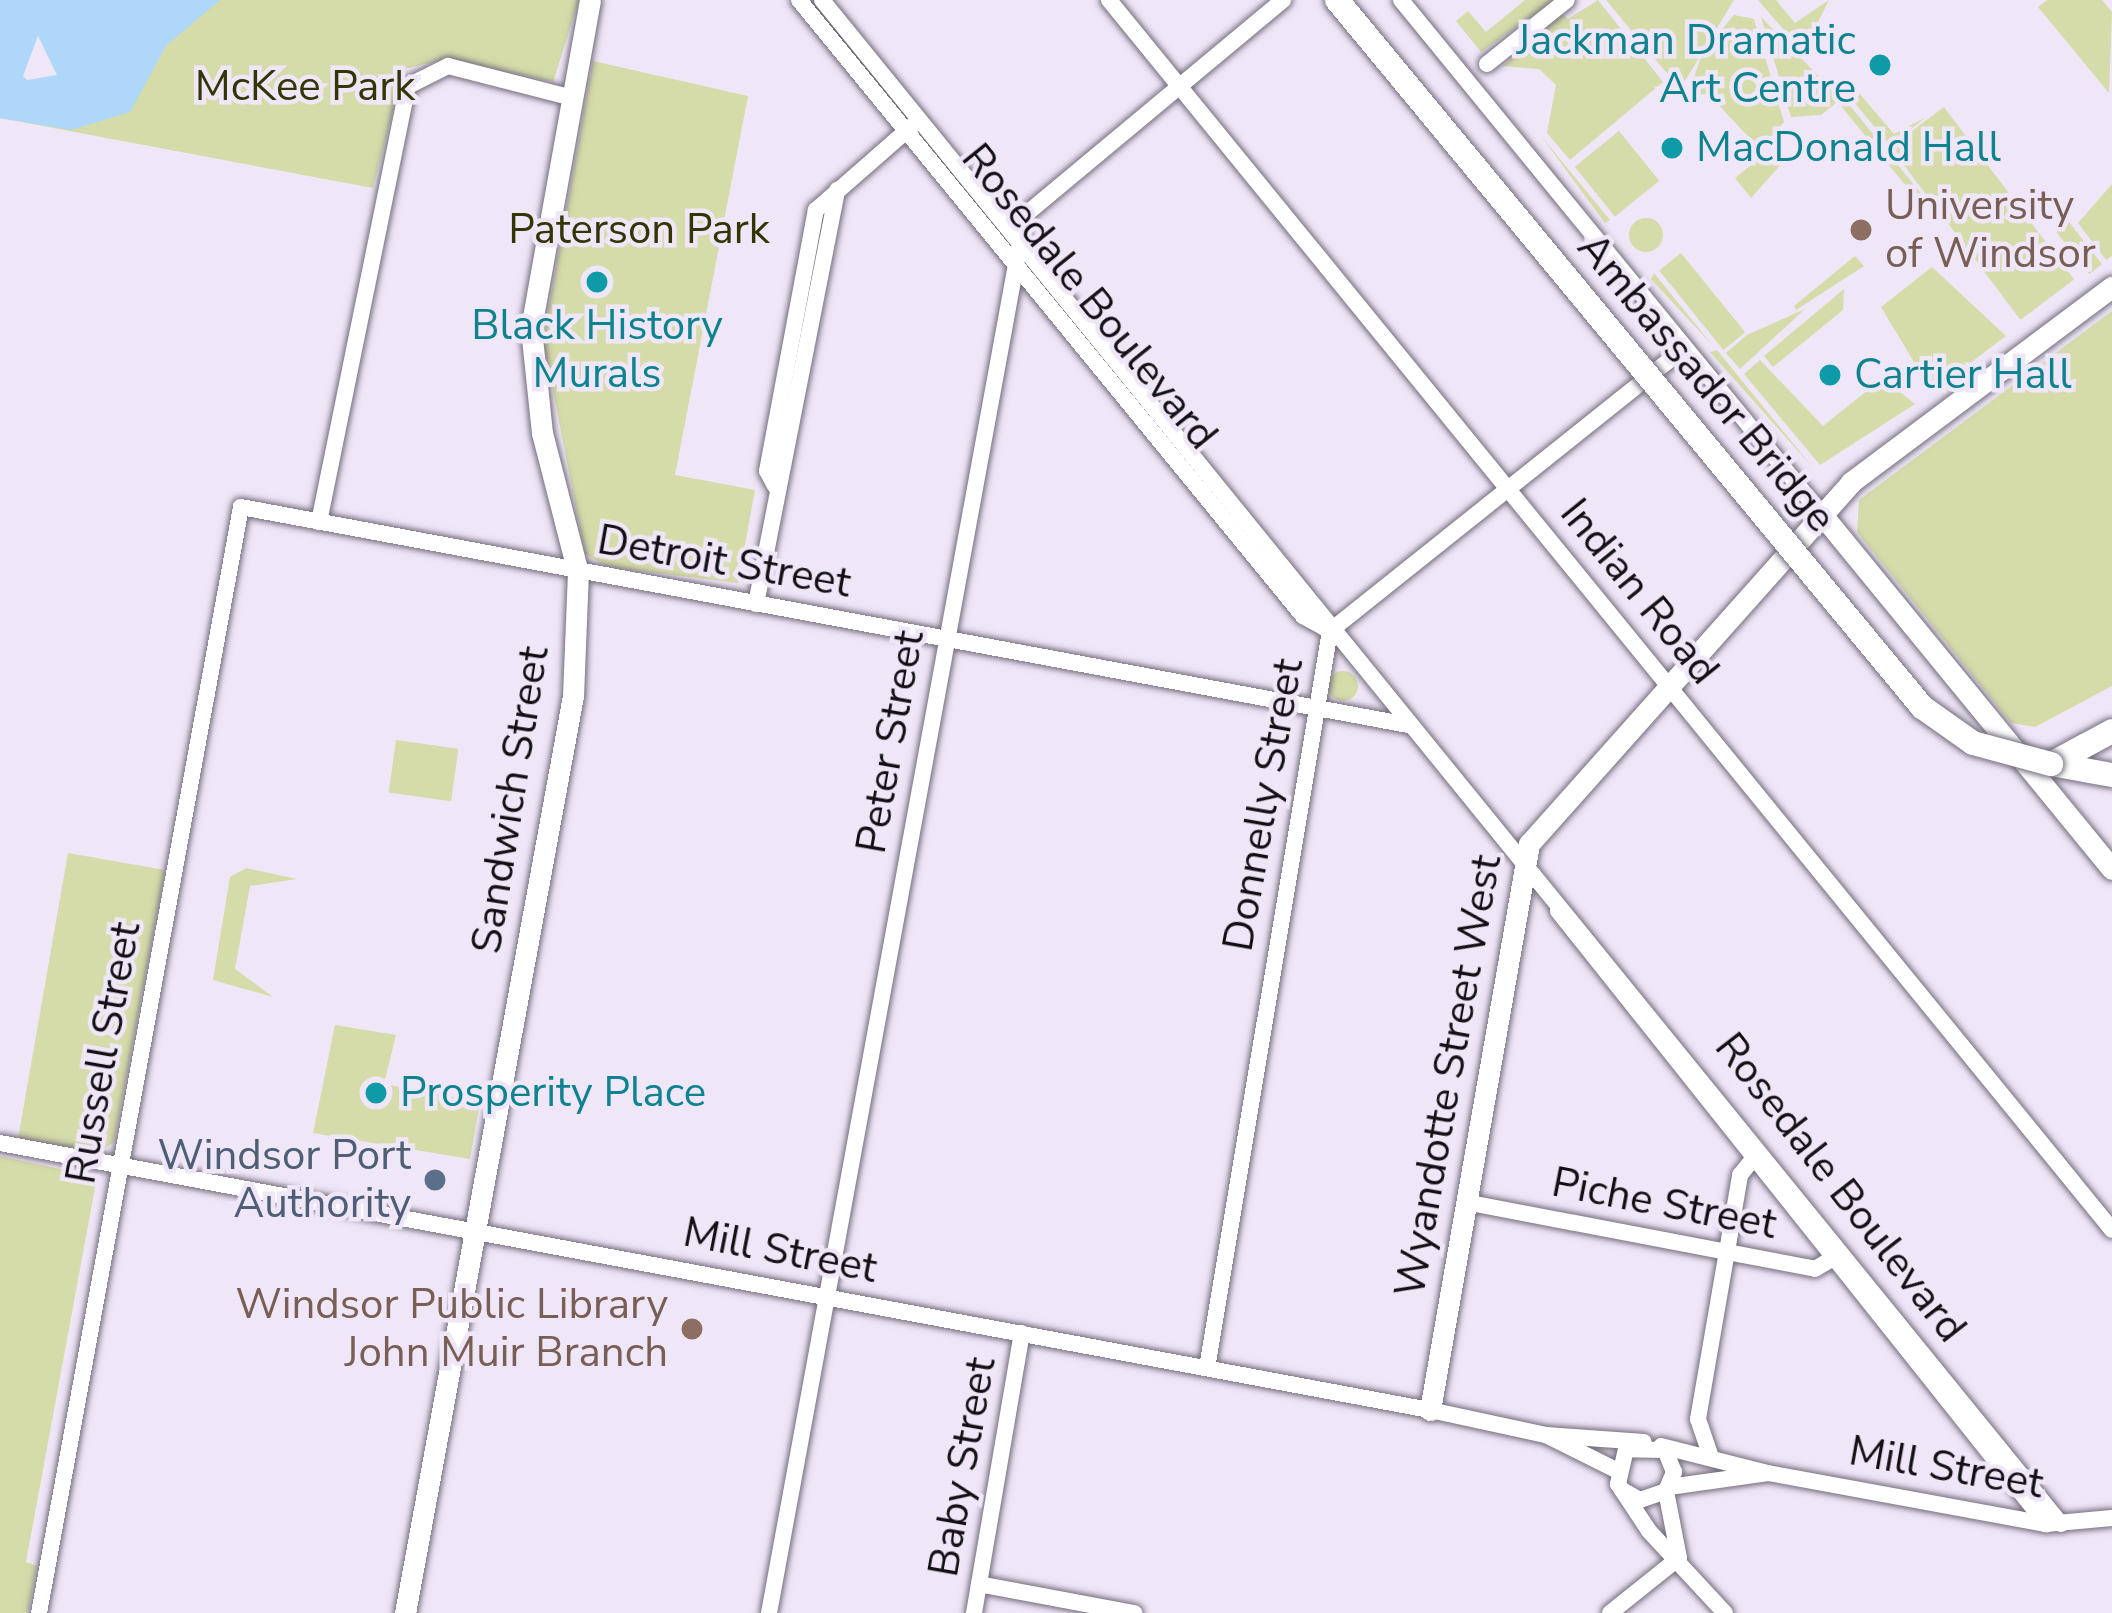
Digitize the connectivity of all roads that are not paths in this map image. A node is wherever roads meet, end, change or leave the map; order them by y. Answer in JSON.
{"nodes":[{"id":1,"x":590,"y":0,"type":"edge"},
{"id":2,"x":799,"y":0,"type":"edge"},
{"id":3,"x":822,"y":0,"type":"edge"},
{"id":4,"x":1109,"y":0,"type":"edge"},
{"id":5,"x":1283,"y":0,"type":"edge"},
{"id":6,"x":1337,"y":0,"type":"edge"},
{"id":7,"x":1401,"y":0,"type":"edge"},
{"id":8,"x":1567,"y":0,"type":"edge"},
{"id":9,"x":1486,"y":64,"type":"dead end"},
{"id":10,"x":1178,"y":85,"type":"junction"},
{"id":11,"x":573,"y":98,"type":"junction"},
{"id":12,"x":913,"y":126,"type":"junction"},
{"id":13,"x":1020,"y":242,"type":"junction"},
{"id":14,"x":1016,"y":265,"type":"junction"},
{"id":15,"x":2112,"y":287,"type":"edge"},
{"id":16,"x":1685,"y":347,"type":"junction"},
{"id":17,"x":1508,"y":489,"type":"junction"},
{"id":18,"x":242,"y":507,"type":"joint"},
{"id":19,"x":1823,"y":516,"type":"junction"},
{"id":20,"x":319,"y":522,"type":"junction"},
{"id":21,"x":578,"y":573,"type":"junction"},
{"id":22,"x":757,"y":604,"type":"junction"},
{"id":23,"x":1330,"y":631,"type":"junction"},
{"id":24,"x":946,"y":637,"type":"junction"},
{"id":25,"x":1671,"y":689,"type":"junction"},
{"id":26,"x":1315,"y":707,"type":"junction"},
{"id":27,"x":1408,"y":725,"type":"junction"},
{"id":28,"x":2112,"y":731,"type":"edge"},
{"id":29,"x":2051,"y":764,"type":"junction"},
{"id":30,"x":2112,"y":775,"type":"edge"},
{"id":31,"x":1522,"y":864,"type":"junction"},
{"id":32,"x":2112,"y":869,"type":"edge"},
{"id":33,"x":0,"y":1144,"type":"edge"},
{"id":34,"x":1756,"y":1154,"type":"junction"},
{"id":35,"x":121,"y":1166,"type":"junction"},
{"id":36,"x":1466,"y":1202,"type":"junction"},
{"id":37,"x":476,"y":1230,"type":"junction"},
{"id":38,"x":2112,"y":1230,"type":"edge"},
{"id":39,"x":1727,"y":1252,"type":"junction"},
{"id":40,"x":1838,"y":1256,"type":"junction"},
{"id":41,"x":826,"y":1296,"type":"junction"},
{"id":42,"x":1022,"y":1333,"type":"junction"},
{"id":43,"x":1207,"y":1368,"type":"junction"},
{"id":44,"x":1430,"y":1410,"type":"junction"},
{"id":45,"x":1699,"y":1419,"type":"junction"},
{"id":46,"x":1546,"y":1435,"type":"junction"},
{"id":47,"x":1653,"y":1444,"type":"junction"},
{"id":48,"x":1711,"y":1457,"type":"junction"},
{"id":49,"x":1616,"y":1470,"type":"junction"},
{"id":50,"x":1768,"y":1473,"type":"junction"},
{"id":51,"x":1668,"y":1489,"type":"junction"},
{"id":52,"x":1622,"y":1490,"type":"junction"},
{"id":53,"x":2112,"y":1517,"type":"edge"},
{"id":54,"x":2053,"y":1524,"type":"junction"},
{"id":55,"x":1679,"y":1558,"type":"junction"},
{"id":56,"x":979,"y":1584,"type":"junction"},
{"id":57,"x":39,"y":1613,"type":"edge"},
{"id":58,"x":405,"y":1613,"type":"edge"},
{"id":59,"x":769,"y":1613,"type":"edge"},
{"id":60,"x":974,"y":1613,"type":"edge"},
{"id":61,"x":1134,"y":1613,"type":"edge"},
{"id":62,"x":1610,"y":1613,"type":"edge"},
{"id":63,"x":1725,"y":1613,"type":"edge"}],
"edges":[{"from":1,"to":11,"type":"main road","name":"Sandwich Street"},
{"from":2,"to":12,"type":"street","name":"Rosedale Boulevard"},
{"from":3,"to":12,"type":"street","name":"Rosedale Boulevard"},
{"from":4,"to":10,"type":"street","name":"Indian Road"},
{"from":5,"to":10,"type":"street","name":"Peter Street"},
{"from":6,"to":29,"type":"highway","name":"Ambassador Bridge","bridge":true},
{"from":7,"to":16,"type":"street"},
{"from":8,"to":9,"type":"street"},
{"from":10,"to":13,"type":"street","name":"Peter Street"},
{"from":10,"to":17,"type":"street","name":"Indian Road"},
{"from":11,"to":20,"type":"street"},
{"from":11,"to":21,"type":"main road","name":"Sandwich Street"},
{"from":12,"to":13,"type":"street","name":"Rosedale Boulevard"},
{"from":12,"to":14,"type":"street","name":"Rosedale Boulevard"},
{"from":12,"to":22,"type":"street"},
{"from":13,"to":14,"type":"street","name":"Peter Street"},
{"from":13,"to":23,"type":"street","name":"Rosedale Boulevard"},
{"from":14,"to":23,"type":"street","name":"Rosedale Boulevard"},
{"from":14,"to":24,"type":"street","name":"Peter Street"},
{"from":15,"to":19,"type":"main road","name":"Wyandotte Street West"},
{"from":16,"to":17,"type":"street","name":"Donnelly Street"},
{"from":16,"to":19,"type":"street"},
{"from":17,"to":23,"type":"street","name":"Donnelly Street"},
{"from":17,"to":25,"type":"street","name":"Indian Road"},
{"from":18,"to":20,"type":"street","name":"Detroit Street"},
{"from":18,"to":35,"type":"street","name":"Russell Street"},
{"from":19,"to":25,"type":"main road","name":"Wyandotte Street West"},
{"from":19,"to":32,"type":"main road"},
{"from":20,"to":21,"type":"street","name":"Detroit Street"},
{"from":21,"to":22,"type":"street","name":"Detroit Street"},
{"from":21,"to":37,"type":"main road","name":"Sandwich Street"},
{"from":22,"to":24,"type":"street","name":"Detroit Street"},
{"from":23,"to":26,"type":"street","name":"Donnelly Street"},
{"from":23,"to":27,"type":"street","name":"Rosedale Boulevard"},
{"from":24,"to":26,"type":"street","name":"Detroit Street"},
{"from":24,"to":41,"type":"street","name":"Peter Street"},
{"from":25,"to":31,"type":"main road","name":"Wyandotte Street West"},
{"from":25,"to":38,"type":"street","name":"Indian Road"},
{"from":26,"to":27,"type":"street","name":"Detroit Street"},
{"from":26,"to":43,"type":"street","name":"Donnelly Street"},
{"from":27,"to":31,"type":"street","name":"Rosedale Boulevard"},
{"from":28,"to":29,"type":"highway"},
{"from":29,"to":30,"type":"highway","name":"Ambassador Bridge"},
{"from":31,"to":34,"type":"street","name":"Rosedale Boulevard"},
{"from":31,"to":36,"type":"main road","name":"Wyandotte Street West"},
{"from":33,"to":35,"type":"street","name":"Mill Street"},
{"from":34,"to":39,"type":"street"},
{"from":34,"to":40,"type":"street","name":"Rosedale Boulevard"},
{"from":35,"to":37,"type":"street","name":"Mill Street"},
{"from":35,"to":57,"type":"street","name":"Russell Street"},
{"from":36,"to":39,"type":"street","name":"Piche Street"},
{"from":36,"to":44,"type":"main road","name":"Wyandotte Street West"},
{"from":37,"to":41,"type":"street","name":"Mill Street"},
{"from":37,"to":58,"type":"main road","name":"Sandwich Street"},
{"from":39,"to":40,"type":"street","name":"Piche Street"},
{"from":39,"to":45,"type":"street"},
{"from":40,"to":54,"type":"street","name":"Rosedale Boulevard"},
{"from":41,"to":42,"type":"street","name":"Mill Street"},
{"from":41,"to":59,"type":"street","name":"Peter Street"},
{"from":42,"to":43,"type":"street","name":"Mill Street"},
{"from":42,"to":56,"type":"street","name":"Baby Street"},
{"from":43,"to":44,"type":"street","name":"Mill Street"},
{"from":44,"to":46,"type":"street","name":"Mill Street"},
{"from":45,"to":47,"type":"street"},
{"from":45,"to":48,"type":"street"},
{"from":46,"to":47,"type":"street","name":"Mill Street"},
{"from":46,"to":49,"type":"street","name":"Mill Street"},
{"from":47,"to":48,"type":"street","name":"Mill Street"},
{"from":47,"to":49,"type":"street"},
{"from":47,"to":51,"type":"street"},
{"from":48,"to":50,"type":"street","name":"Mill Street"},
{"from":49,"to":52,"type":"street"},
{"from":50,"to":51,"type":"street","name":"Mill Street"},
{"from":50,"to":54,"type":"street","name":"Mill Street"},
{"from":51,"to":52,"type":"street"},
{"from":51,"to":55,"type":"street"},
{"from":52,"to":55,"type":"street"},
{"from":53,"to":54,"type":"street","name":"Mill Street"},
{"from":55,"to":62,"type":"street"},
{"from":55,"to":63,"type":"street"},
{"from":56,"to":60,"type":"street","name":"Baby Street"},
{"from":56,"to":61,"type":"street"}]}
